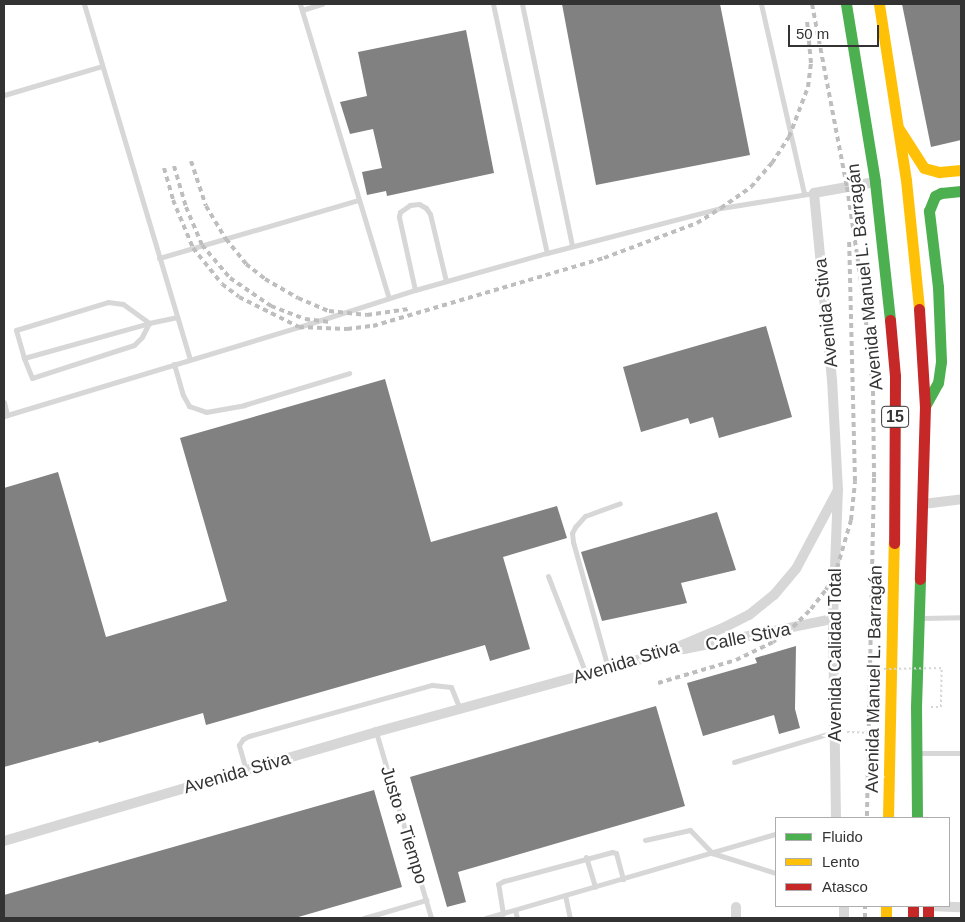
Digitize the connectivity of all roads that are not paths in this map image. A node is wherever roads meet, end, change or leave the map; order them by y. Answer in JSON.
{"nodes":[{"id":1,"x":84,"y":4,"type":"edge"},
{"id":2,"x":322,"y":4,"type":"edge"},
{"id":3,"x":493,"y":4,"type":"edge"},
{"id":4,"x":522,"y":4,"type":"edge"},
{"id":5,"x":761,"y":4,"type":"edge"},
{"id":6,"x":846,"y":4,"type":"edge"},
{"id":7,"x":879,"y":4,"type":"edge"},
{"id":8,"x":301,"y":7,"type":"edge"},
{"id":9,"x":102,"y":66,"type":"junction"},
{"id":10,"x":4,"y":95,"type":"edge"},
{"id":11,"x":898,"y":128,"type":"junction"},
{"id":12,"x":961,"y":170,"type":"edge"},
{"id":13,"x":875,"y":182,"type":"junction"},
{"id":14,"x":961,"y":191,"type":"edge"},
{"id":15,"x":809,"y":194,"type":"junction"},
{"id":16,"x":359,"y":200,"type":"junction"},
{"id":17,"x":572,"y":246,"type":"junction"},
{"id":18,"x":547,"y":253,"type":"junction"},
{"id":19,"x":159,"y":258,"type":"junction"},
{"id":20,"x":446,"y":281,"type":"junction"},
{"id":21,"x":415,"y":290,"type":"junction"},
{"id":22,"x":389,"y":298,"type":"junction"},
{"id":23,"x":177,"y":317,"type":"junction"},
{"id":24,"x":149,"y":323,"type":"junction"},
{"id":25,"x":24,"y":358,"type":"junction"},
{"id":26,"x":190,"y":359,"type":"junction"},
{"id":27,"x":174,"y":364,"type":"junction"},
{"id":28,"x":349,"y":373,"type":"dead end"},
{"id":29,"x":4,"y":402,"type":"edge"},
{"id":30,"x":925,"y":406,"type":"junction"},
{"id":31,"x":6,"y":415,"type":"edge"},
{"id":32,"x":838,"y":490,"type":"junction"},
{"id":33,"x":961,"y":499,"type":"edge"},
{"id":34,"x":620,"y":503,"type":"dead end"},
{"id":35,"x":923,"y":504,"type":"junction"},
{"id":36,"x":548,"y":576,"type":"dead end"},
{"id":37,"x":961,"y":617,"type":"edge"},
{"id":38,"x":920,"y":618,"type":"junction"},
{"id":39,"x":832,"y":619,"type":"junction"},
{"id":40,"x":663,"y":653,"type":"junction"},
{"id":41,"x":608,"y":669,"type":"junction"},
{"id":42,"x":586,"y":674,"type":"junction"},
{"id":43,"x":460,"y":709,"type":"junction"},
{"id":44,"x":376,"y":732,"type":"junction"},
{"id":45,"x":834,"y":732,"type":"junction"},
{"id":46,"x":961,"y":752,"type":"edge"},
{"id":47,"x":917,"y":753,"type":"junction"},
{"id":48,"x":734,"y":762,"type":"dead end"},
{"id":49,"x":246,"y":770,"type":"junction"},
{"id":50,"x":835,"y":817,"type":"edge"},
{"id":51,"x":888,"y":817,"type":"edge"},
{"id":52,"x":917,"y":817,"type":"edge"},
{"id":53,"x":775,"y":834,"type":"edge"},
{"id":54,"x":645,"y":840,"type":"dead end"},
{"id":55,"x":4,"y":841,"type":"edge"},
{"id":56,"x":712,"y":853,"type":"junction"},
{"id":57,"x":586,"y":858,"type":"junction"},
{"id":58,"x":775,"y":873,"type":"edge"},
{"id":59,"x":623,"y":878,"type":"junction"},
{"id":60,"x":595,"y":887,"type":"junction"},
{"id":61,"x":565,"y":895,"type":"junction"},
{"id":62,"x":426,"y":900,"type":"junction"},
{"id":63,"x":736,"y":907,"type":"dead end"},
{"id":64,"x":515,"y":910,"type":"junction"},
{"id":65,"x":503,"y":914,"type":"junction"},
{"id":66,"x":364,"y":918,"type":"edge"},
{"id":67,"x":432,"y":918,"type":"edge"},
{"id":68,"x":486,"y":918,"type":"edge"},
{"id":69,"x":516,"y":918,"type":"edge"},
{"id":70,"x":570,"y":918,"type":"edge"},
{"id":71,"x":736,"y":918,"type":"edge"}],
"edges":[{"from":1,"to":9,"type":"lane"},
{"from":2,"to":8,"type":"lane"},
{"from":3,"to":18,"type":"lane"},
{"from":4,"to":17,"type":"lane"},
{"from":5,"to":15,"type":"lane"},
{"from":6,"to":13,"type":"main road","name":"Avenida Manuel L. Barragán","number":"15"},
{"from":7,"to":11,"type":"main road","number":"15"},
{"from":8,"to":16,"type":"lane"},
{"from":9,"to":10,"type":"lane"},
{"from":9,"to":19,"type":"lane"},
{"from":11,"to":12,"type":"main road"},
{"from":11,"to":30,"type":"main road","number":"15"},
{"from":13,"to":15,"type":"street"},
{"from":13,"to":51,"type":"main road","name":"Avenida Manuel L. Barragán","number":"15"},
{"from":14,"to":30,"type":"main road"},
{"from":15,"to":17,"type":"lane"},
{"from":15,"to":32,"type":"street","name":"Avenida Stiva"},
{"from":16,"to":19,"type":"lane"},
{"from":16,"to":22,"type":"lane"},
{"from":17,"to":18,"type":"lane"},
{"from":18,"to":20,"type":"lane"},
{"from":19,"to":23,"type":"lane"},
{"from":20,"to":21,"type":"lane"},
{"from":20,"to":21,"type":"lane"},
{"from":21,"to":22,"type":"lane"},
{"from":22,"to":26,"type":"lane"},
{"from":23,"to":24,"type":"lane"},
{"from":23,"to":26,"type":"lane"},
{"from":24,"to":25,"type":"lane"},
{"from":24,"to":25,"type":"lane"},
{"from":24,"to":25,"type":"lane"},
{"from":26,"to":27,"type":"lane"},
{"from":27,"to":28,"type":"lane"},
{"from":27,"to":31,"type":"lane"},
{"from":29,"to":31,"type":"lane"},
{"from":30,"to":35,"type":"main road","number":"15"},
{"from":32,"to":39,"type":"street","name":"Avenida Calidad Total"},
{"from":32,"to":40,"type":"street","name":"Avenida Stiva"},
{"from":33,"to":35,"type":"street"},
{"from":34,"to":41,"type":"lane"},
{"from":35,"to":38,"type":"main road","number":"15"},
{"from":36,"to":42,"type":"lane"},
{"from":37,"to":38,"type":"lane"},
{"from":38,"to":47,"type":"main road","number":"15"},
{"from":39,"to":40,"type":"street","name":"Calle Stiva"},
{"from":39,"to":45,"type":"street","name":"Avenida Calidad Total"},
{"from":40,"to":41,"type":"street","name":"Avenida Stiva"},
{"from":41,"to":42,"type":"street","name":"Avenida Stiva"},
{"from":42,"to":43,"type":"street","name":"Avenida Stiva"},
{"from":43,"to":44,"type":"street","name":"Avenida Stiva"},
{"from":43,"to":49,"type":"lane"},
{"from":44,"to":49,"type":"street","name":"Avenida Stiva"},
{"from":44,"to":62,"type":"lane","name":"Justo a Tiempo"},
{"from":45,"to":48,"type":"lane"},
{"from":45,"to":50,"type":"street","name":"Avenida Calidad Total"},
{"from":46,"to":47,"type":"lane"},
{"from":47,"to":52,"type":"main road","number":"15"},
{"from":49,"to":55,"type":"street","name":"Avenida Stiva"},
{"from":53,"to":56,"type":"lane"},
{"from":54,"to":56,"type":"lane"},
{"from":56,"to":58,"type":"lane"},
{"from":56,"to":59,"type":"lane"},
{"from":57,"to":59,"type":"lane"},
{"from":57,"to":60,"type":"lane"},
{"from":57,"to":65,"type":"lane"},
{"from":59,"to":60,"type":"lane"},
{"from":60,"to":61,"type":"lane"},
{"from":61,"to":64,"type":"lane"},
{"from":61,"to":70,"type":"lane"},
{"from":62,"to":66,"type":"lane"},
{"from":62,"to":67,"type":"lane","name":"Justo a Tiempo"},
{"from":63,"to":71,"type":"street"},
{"from":64,"to":65,"type":"lane"},
{"from":64,"to":69,"type":"lane"},
{"from":65,"to":68,"type":"lane"}]}
